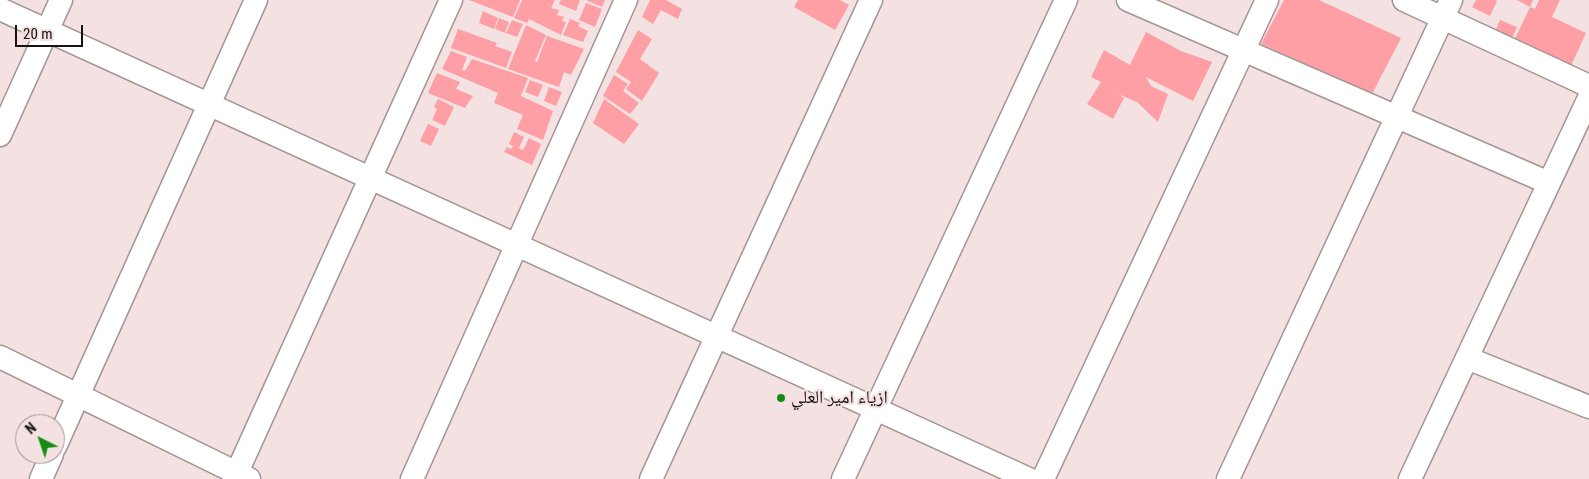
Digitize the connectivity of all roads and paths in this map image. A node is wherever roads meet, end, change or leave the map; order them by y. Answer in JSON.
{"nodes":[{"id":1,"x":61,"y":0,"type":"edge"},
{"id":2,"x":256,"y":0,"type":"edge"},
{"id":3,"x":451,"y":0,"type":"edge"},
{"id":4,"x":626,"y":0,"type":"edge"},
{"id":5,"x":872,"y":0,"type":"edge"},
{"id":6,"x":1066,"y":0,"type":"edge"},
{"id":7,"x":1128,"y":0,"type":"edge"},
{"id":8,"x":1267,"y":0,"type":"edge"},
{"id":9,"x":1404,"y":0,"type":"edge"},
{"id":10,"x":0,"y":9,"type":"edge"},
{"id":11,"x":1447,"y":9,"type":"edge"},
{"id":12,"x":47,"y":31,"type":"junction"},
{"id":13,"x":1244,"y":50,"type":"junction"},
{"id":14,"x":1589,"y":86,"type":"edge"},
{"id":15,"x":1589,"y":98,"type":"edge"},
{"id":16,"x":209,"y":104,"type":"junction"},
{"id":17,"x":1397,"y":116,"type":"junction"},
{"id":18,"x":0,"y":135,"type":"edge"},
{"id":19,"x":371,"y":178,"type":"junction"},
{"id":20,"x":1549,"y":183,"type":"junction"},
{"id":21,"x":517,"y":245,"type":"junction"},
{"id":22,"x":716,"y":336,"type":"junction"},
{"id":23,"x":0,"y":357,"type":"edge"},
{"id":24,"x":1467,"y":358,"type":"junction"},
{"id":25,"x":78,"y":395,"type":"junction"},
{"id":26,"x":1589,"y":407,"type":"edge"},
{"id":27,"x":876,"y":409,"type":"junction"},
{"id":28,"x":65,"y":424,"type":"edge"},
{"id":29,"x":48,"y":464,"type":"edge"},
{"id":30,"x":240,"y":477,"type":"edge"},
{"id":31,"x":41,"y":479,"type":"edge"},
{"id":32,"x":412,"y":479,"type":"edge"},
{"id":33,"x":651,"y":479,"type":"edge"},
{"id":34,"x":843,"y":479,"type":"edge"},
{"id":35,"x":1029,"y":479,"type":"edge"},
{"id":36,"x":1043,"y":479,"type":"edge"},
{"id":37,"x":1228,"y":479,"type":"edge"},
{"id":38,"x":1410,"y":479,"type":"edge"}],
"edges":[{"from":1,"to":12,"type":"street"},
{"from":2,"to":16,"type":"street"},
{"from":3,"to":19,"type":"street"},
{"from":4,"to":21,"type":"street"},
{"from":5,"to":22,"type":"street"},
{"from":6,"to":27,"type":"street"},
{"from":7,"to":13,"type":"street"},
{"from":8,"to":13,"type":"street"},
{"from":9,"to":11,"type":"street"},
{"from":10,"to":12,"type":"street"},
{"from":11,"to":14,"type":"street"},
{"from":11,"to":17,"type":"street"},
{"from":12,"to":16,"type":"street"},
{"from":12,"to":18,"type":"street"},
{"from":13,"to":17,"type":"street"},
{"from":13,"to":36,"type":"street"},
{"from":15,"to":20,"type":"street"},
{"from":16,"to":19,"type":"street"},
{"from":16,"to":25,"type":"street"},
{"from":17,"to":20,"type":"street"},
{"from":17,"to":37,"type":"street"},
{"from":19,"to":21,"type":"street"},
{"from":19,"to":30,"type":"street"},
{"from":20,"to":24,"type":"street"},
{"from":21,"to":22,"type":"street"},
{"from":21,"to":32,"type":"street"},
{"from":22,"to":27,"type":"street"},
{"from":22,"to":33,"type":"street"},
{"from":23,"to":25,"type":"street"},
{"from":24,"to":26,"type":"street"},
{"from":24,"to":38,"type":"street"},
{"from":25,"to":28,"type":"street"},
{"from":25,"to":30,"type":"street"},
{"from":27,"to":34,"type":"street"},
{"from":27,"to":35,"type":"street"},
{"from":29,"to":31,"type":"street"}]}
